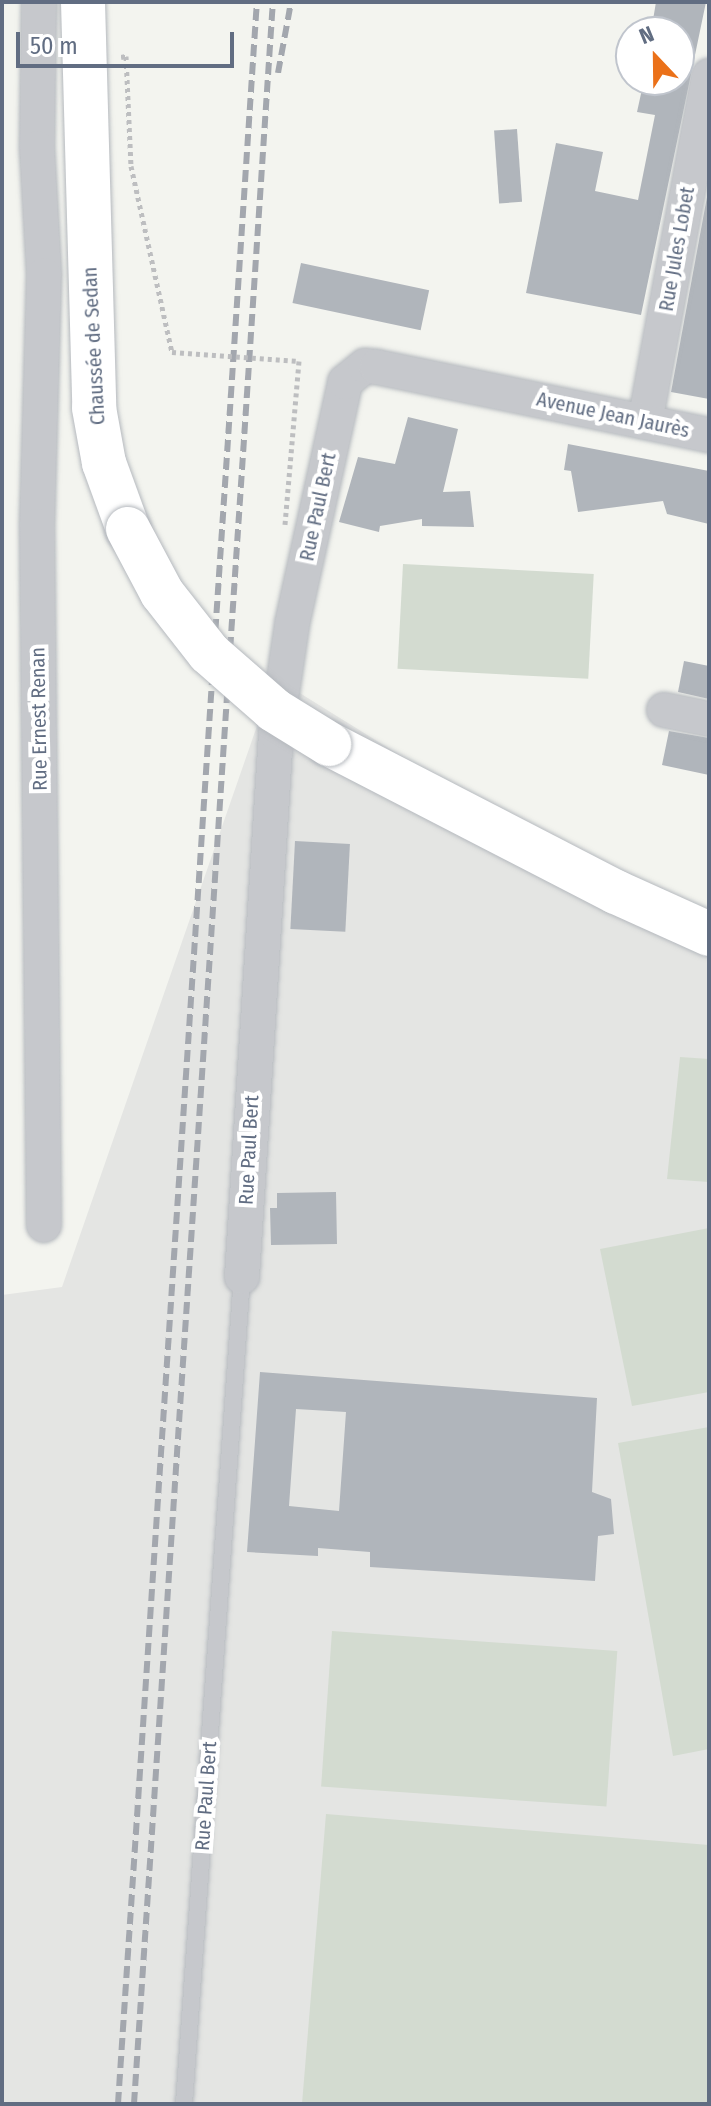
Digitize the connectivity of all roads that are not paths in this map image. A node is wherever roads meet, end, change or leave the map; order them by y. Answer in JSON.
{"nodes":[{"id":1,"x":39,"y":2,"type":"edge"},
{"id":2,"x":83,"y":2,"type":"edge"},
{"id":3,"x":709,"y":76,"type":"edge"},
{"id":4,"x":517,"y":395,"type":"joint"},
{"id":5,"x":645,"y":422,"type":"junction"},
{"id":6,"x":709,"y":435,"type":"edge"},
{"id":7,"x":664,"y":710,"type":"dead end"},
{"id":8,"x":709,"y":719,"type":"edge"},
{"id":9,"x":709,"y":934,"type":"edge"},
{"id":10,"x":44,"y":1225,"type":"dead end"},
{"id":11,"x":242,"y":1277,"type":"joint"},
{"id":12,"x":184,"y":2104,"type":"edge"}],
"edges":[{"from":1,"to":10,"type":"street","name":"Rue Ernest Renan"},
{"from":2,"to":9,"type":"main road","name":"Chaussée de Sedan","bridge":true},
{"from":3,"to":5,"type":"street","name":"Rue Jules Lobet"},
{"from":4,"to":5,"type":"street","name":"Avenue Jean Jaurès"},
{"from":4,"to":11,"type":"street","name":"Rue Paul Bert"},
{"from":5,"to":6,"type":"street","name":"Avenue Jean Jaurès"},
{"from":7,"to":8,"type":"street"},
{"from":11,"to":12,"type":"lane","name":"Rue Paul Bert"}]}
